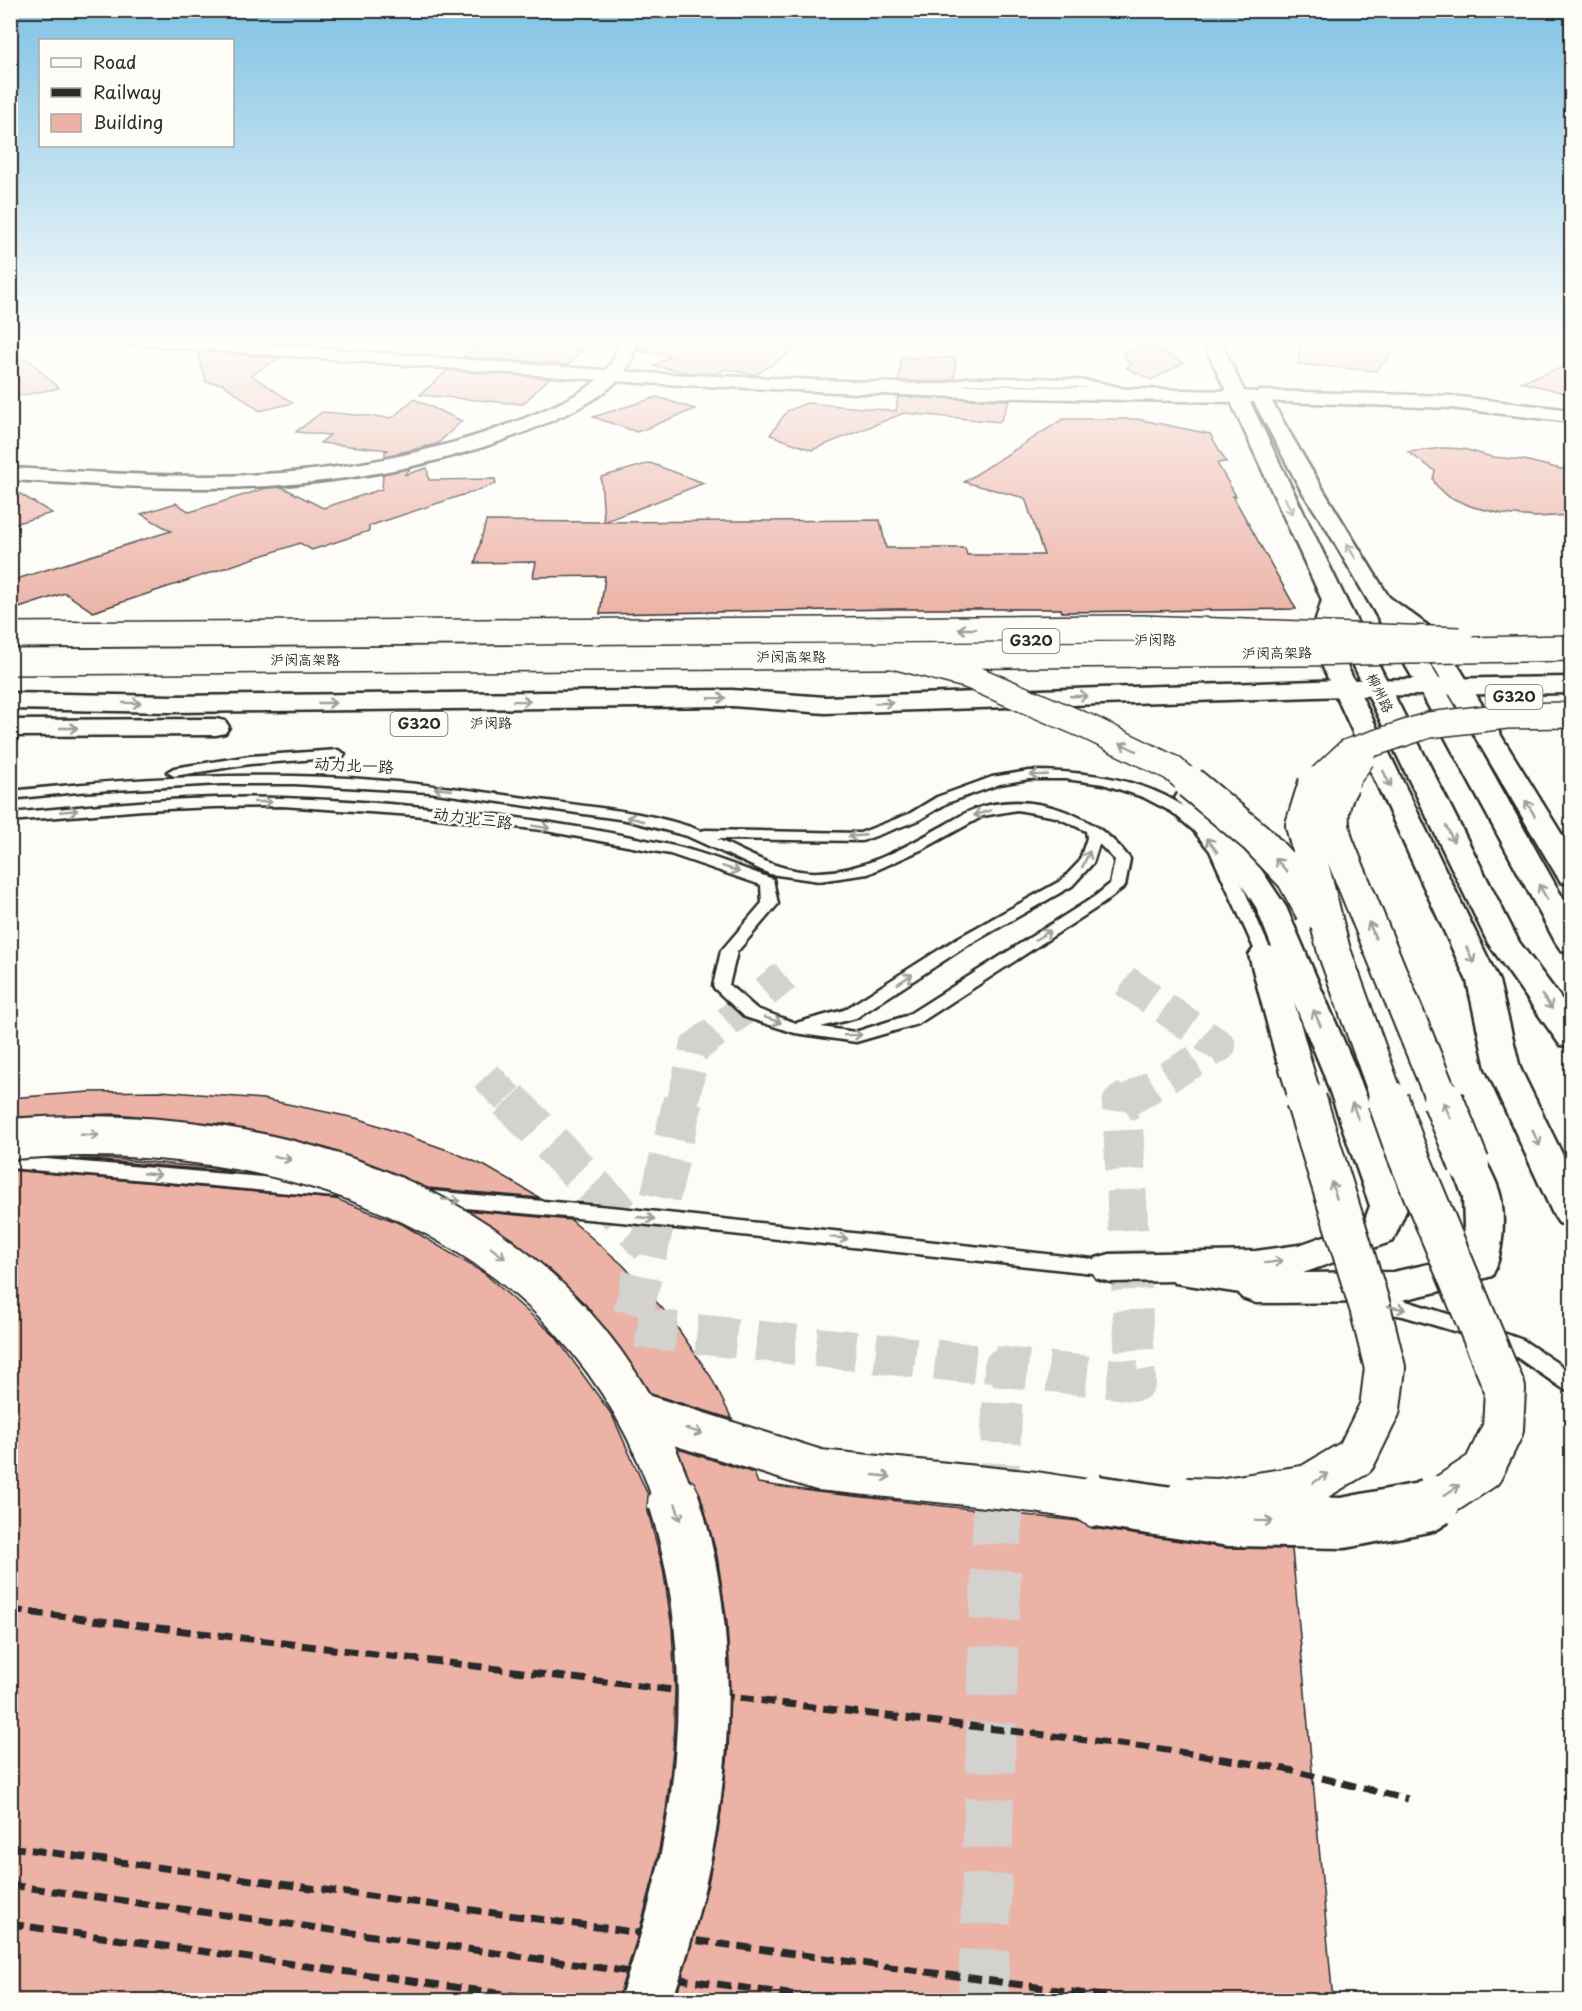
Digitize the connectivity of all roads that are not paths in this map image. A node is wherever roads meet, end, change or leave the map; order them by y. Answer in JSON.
{"nodes":[{"id":1,"x":507,"y":432,"type":"edge"},
{"id":2,"x":1254,"y":432,"type":"edge"},
{"id":3,"x":1279,"y":432,"type":"edge"},
{"id":4,"x":10,"y":474,"type":"edge"},
{"id":5,"x":1334,"y":600,"type":"junction"},
{"id":6,"x":1572,"y":637,"type":"edge"},
{"id":7,"x":1572,"y":646,"type":"edge"},
{"id":8,"x":1421,"y":648,"type":"junction"},
{"id":9,"x":1327,"y":649,"type":"junction"},
{"id":10,"x":1358,"y":649,"type":"junction"},
{"id":11,"x":11,"y":652,"type":"edge"},
{"id":12,"x":1572,"y":657,"type":"edge"},
{"id":13,"x":1572,"y":671,"type":"edge"},
{"id":14,"x":10,"y":684,"type":"edge"},
{"id":15,"x":1572,"y":685,"type":"edge"},
{"id":16,"x":1377,"y":687,"type":"junction"},
{"id":17,"x":1444,"y":687,"type":"junction"},
{"id":18,"x":1345,"y":688,"type":"junction"},
{"id":19,"x":10,"y":701,"type":"edge"},
{"id":20,"x":825,"y":705,"type":"junction"},
{"id":21,"x":1572,"y":707,"type":"edge"},
{"id":22,"x":1572,"y":715,"type":"edge"},
{"id":23,"x":10,"y":728,"type":"edge"},
{"id":24,"x":1380,"y":740,"type":"junction"},
{"id":25,"x":338,"y":754,"type":"dead end"},
{"id":26,"x":1155,"y":760,"type":"junction"},
{"id":27,"x":10,"y":789,"type":"edge"},
{"id":28,"x":40,"y":792,"type":"junction"},
{"id":29,"x":10,"y":795,"type":"edge"},
{"id":30,"x":10,"y":817,"type":"edge"},
{"id":31,"x":1093,"y":829,"type":"junction"},
{"id":32,"x":692,"y":833,"type":"junction"},
{"id":33,"x":1572,"y":876,"type":"edge"},
{"id":34,"x":1572,"y":943,"type":"edge"},
{"id":35,"x":1334,"y":951,"type":"junction"},
{"id":36,"x":1265,"y":955,"type":"joint"},
{"id":37,"x":795,"y":1028,"type":"junction"},
{"id":38,"x":1572,"y":1036,"type":"edge"},
{"id":39,"x":10,"y":1139,"type":"edge"},
{"id":40,"x":10,"y":1162,"type":"edge"},
{"id":41,"x":1572,"y":1214,"type":"edge"},
{"id":42,"x":1110,"y":1268,"type":"junction"},
{"id":43,"x":1256,"y":1288,"type":"junction"},
{"id":44,"x":1572,"y":1384,"type":"edge"},
{"id":45,"x":638,"y":1413,"type":"junction"},
{"id":46,"x":1035,"y":1492,"type":"junction"},
{"id":47,"x":645,"y":2001,"type":"edge"}],
"edges":[{"from":1,"to":4,"type":"main road"},
{"from":2,"to":5,"type":"main road","name":"柳州路","one_way":true},
{"from":8,"to":3,"type":"main road","one_way":true},
{"from":5,"to":9,"type":"main road"},
{"from":5,"to":10,"type":"main road","name":"柳州路"},
{"from":6,"to":8,"type":"main road"},
{"from":7,"to":11,"type":"main road","name":"沪闵高架路","bridge":true},
{"from":8,"to":10,"type":"main road"},
{"from":8,"to":12,"type":"main road"},
{"from":8,"to":17,"type":"main road"},
{"from":9,"to":10,"type":"main road"},
{"from":9,"to":11,"type":"main road","one_way":true},
{"from":9,"to":18,"type":"main road"},
{"from":10,"to":16,"type":"main road","name":"柳州路"},
{"from":26,"to":11,"type":"main road","one_way":true,"bridge":true},
{"from":13,"to":14,"type":"main road","name":"沪闵高架路","bridge":true},
{"from":15,"to":17,"type":"main road","name":"沪闵路"},
{"from":16,"to":17,"type":"main road","name":"沪闵路","number":"G320"},
{"from":16,"to":18,"type":"main road","name":"沪闵路","number":"G320"},
{"from":16,"to":38,"type":"main road","name":"柳州路","one_way":true},
{"from":17,"to":21,"type":"main road","name":"沪闵路","number":"G320"},
{"from":33,"to":17,"type":"main road","one_way":true},
{"from":34,"to":17,"type":"main road","one_way":true},
{"from":20,"to":18,"type":"main road","name":"沪闵路","number":"G320","one_way":true},
{"from":18,"to":41,"type":"main road","one_way":true},
{"from":19,"to":20,"type":"main road","name":"沪闵路","number":"G320","one_way":true},
{"from":23,"to":20,"type":"main road","name":"沪闵路","number":"G320","one_way":true},
{"from":22,"to":24,"type":"main road","bridge":true},
{"from":24,"to":35,"type":"main road","bridge":true},
{"from":43,"to":24,"type":"main road","one_way":true,"bridge":true},
{"from":25,"to":28,"type":"lane"},
{"from":35,"to":26,"type":"main road","one_way":true,"bridge":true},
{"from":42,"to":26,"type":"main road","one_way":true},
{"from":27,"to":28,"type":"lane"},
{"from":28,"to":29,"type":"lane","name":"动力北一路"},
{"from":32,"to":28,"type":"lane","name":"动力北一路","one_way":true},
{"from":30,"to":37,"type":"lane","name":"动力北三路","one_way":true},
{"from":31,"to":32,"type":"lane","one_way":true},
{"from":37,"to":31,"type":"lane","one_way":true},
{"from":37,"to":31,"type":"lane","one_way":true},
{"from":36,"to":32,"type":"lane","one_way":true},
{"from":46,"to":35,"type":"main road","one_way":true,"bridge":true},
{"from":46,"to":36,"type":"main road","one_way":true,"bridge":true},
{"from":39,"to":45,"type":"main road","one_way":true,"bridge":true},
{"from":40,"to":42,"type":"lane","one_way":true},
{"from":42,"to":43,"type":"lane"},
{"from":43,"to":44,"type":"lane","one_way":true},
{"from":45,"to":46,"type":"main road","one_way":true,"bridge":true},
{"from":45,"to":47,"type":"main road","one_way":true,"bridge":true}]}
